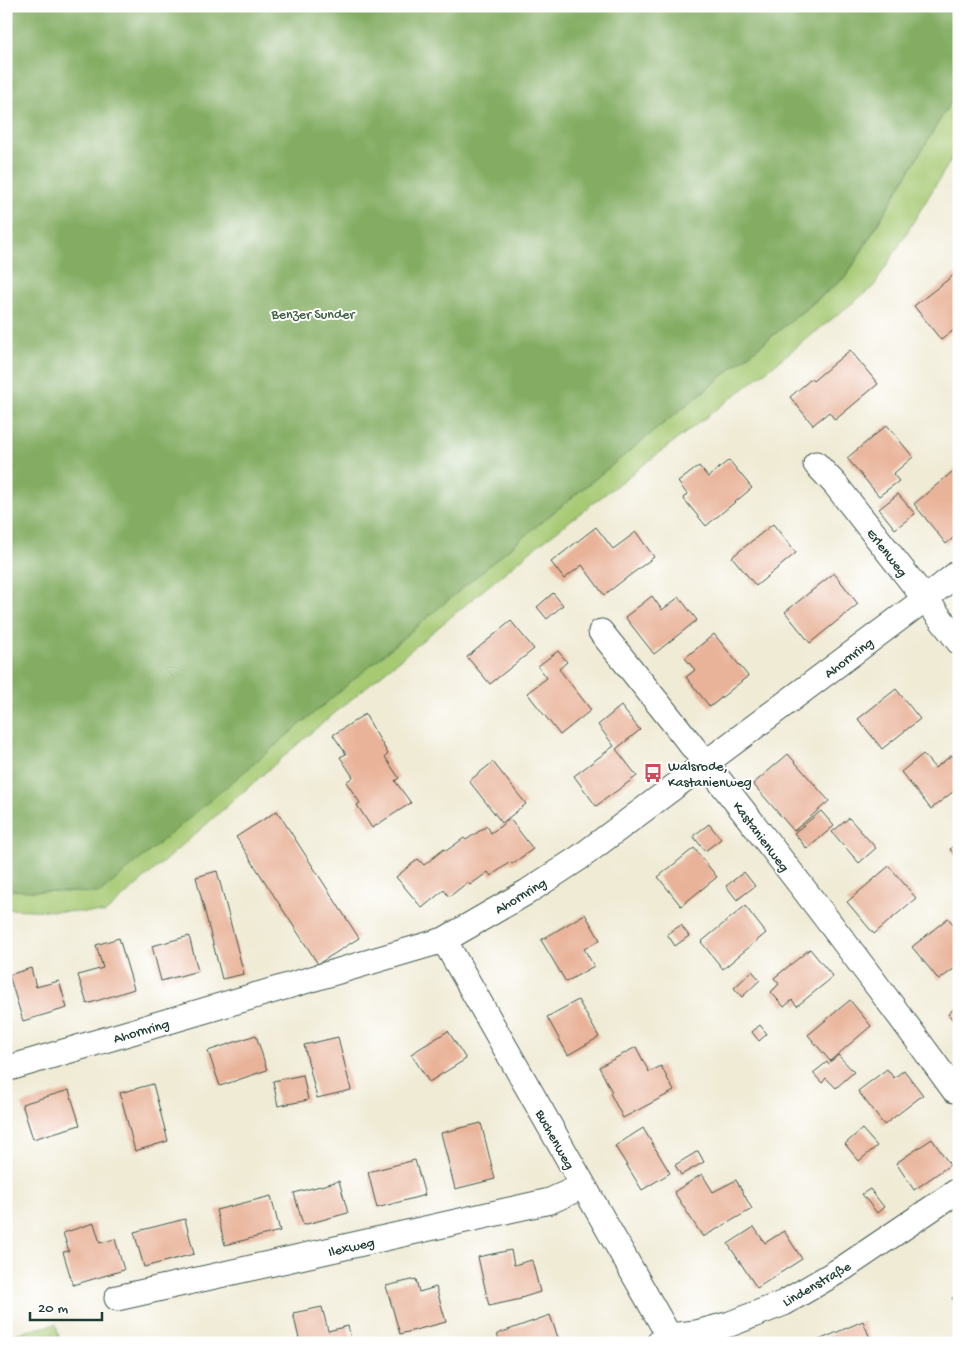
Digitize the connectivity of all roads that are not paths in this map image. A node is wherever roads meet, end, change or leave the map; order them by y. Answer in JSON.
{"nodes":[{"id":1,"x":816,"y":464,"type":"dead end"},
{"id":2,"x":959,"y":572,"type":"edge"},
{"id":3,"x":925,"y":599,"type":"junction"},
{"id":4,"x":601,"y":632,"type":"dead end"},
{"id":5,"x":959,"y":642,"type":"edge"},
{"id":6,"x":706,"y":762,"type":"junction"},
{"id":7,"x":444,"y":940,"type":"junction"},
{"id":8,"x":6,"y":1069,"type":"edge"},
{"id":9,"x":954,"y":1090,"type":"dead end"},
{"id":10,"x":583,"y":1186,"type":"junction"},
{"id":11,"x":959,"y":1190,"type":"edge"},
{"id":12,"x":117,"y":1298,"type":"dead end"},
{"id":13,"x":664,"y":1339,"type":"edge"}],
"edges":[{"from":1,"to":3,"type":"street","name":"Erlenweg"},
{"from":2,"to":3,"type":"street","name":"Ahornring"},
{"from":3,"to":5,"type":"street","name":"Erlenweg"},
{"from":3,"to":6,"type":"street","name":"Ahornring"},
{"from":4,"to":6,"type":"street","name":"Kastanienweg"},
{"from":6,"to":7,"type":"street","name":"Ahornring"},
{"from":6,"to":9,"type":"street","name":"Kastanienweg"},
{"from":7,"to":8,"type":"street","name":"Ahornring"},
{"from":7,"to":10,"type":"street","name":"Buchenweg"},
{"from":10,"to":12,"type":"street","name":"Ilexweg"},
{"from":10,"to":13,"type":"street","name":"Buchenweg"},
{"from":11,"to":13,"type":"street","name":"Lindenstraße"}]}
